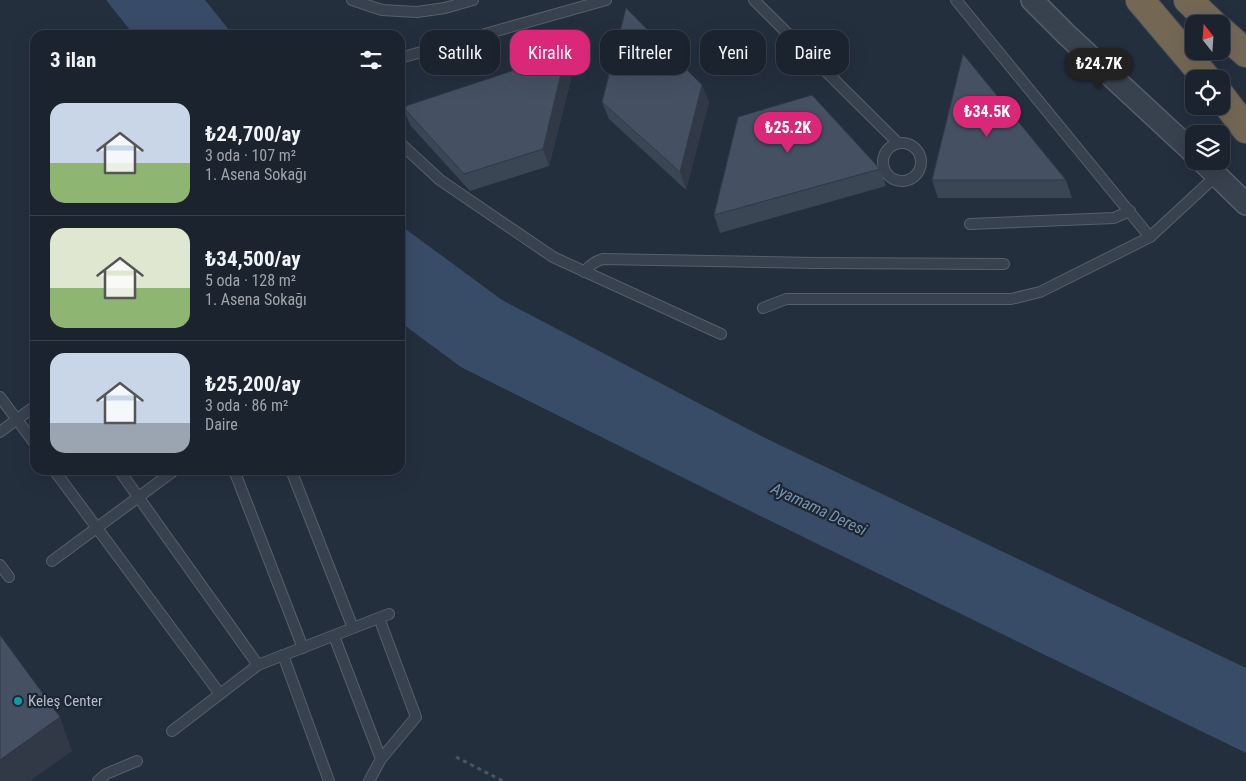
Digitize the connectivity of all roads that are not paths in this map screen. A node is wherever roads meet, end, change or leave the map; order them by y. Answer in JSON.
{"nodes":[{"id":1,"x":352,"y":0,"type":"edge"},
{"id":2,"x":473,"y":0,"type":"edge"},
{"id":3,"x":606,"y":0,"type":"edge"},
{"id":4,"x":754,"y":0,"type":"edge"},
{"id":5,"x":956,"y":0,"type":"edge"},
{"id":6,"x":1032,"y":0,"type":"edge"},
{"id":7,"x":1140,"y":0,"type":"edge"},
{"id":8,"x":1188,"y":0,"type":"edge"},
{"id":9,"x":1204,"y":15,"type":"edge"},
{"id":10,"x":1230,"y":39,"type":"edge"},
{"id":11,"x":1246,"y":53,"type":"edge"},
{"id":12,"x":405,"y":57,"type":"edge"},
{"id":13,"x":1199,"y":70,"type":"edge"},
{"id":14,"x":1230,"y":108,"type":"edge"},
{"id":15,"x":1246,"y":129,"type":"edge"},
{"id":16,"x":898,"y":143,"type":"dead end"},
{"id":17,"x":1185,"y":145,"type":"edge"},
{"id":18,"x":405,"y":148,"type":"edge"},
{"id":19,"x":1208,"y":170,"type":"edge"},
{"id":20,"x":1212,"y":170,"type":"edge"},
{"id":21,"x":1246,"y":204,"type":"edge"},
{"id":22,"x":1130,"y":211,"type":"junction"},
{"id":23,"x":970,"y":224,"type":"dead end"},
{"id":24,"x":1150,"y":237,"type":"junction"},
{"id":25,"x":1004,"y":264,"type":"dead end"},
{"id":26,"x":584,"y":272,"type":"junction"},
{"id":27,"x":763,"y":308,"type":"dead end"},
{"id":28,"x":721,"y":334,"type":"dead end"},
{"id":29,"x":0,"y":397,"type":"edge"},
{"id":30,"x":30,"y":410,"type":"edge"},
{"id":31,"x":17,"y":419,"type":"junction"},
{"id":32,"x":0,"y":432,"type":"edge"},
{"id":33,"x":30,"y":437,"type":"edge"},
{"id":34,"x":58,"y":475,"type":"edge"},
{"id":35,"x":123,"y":475,"type":"edge"},
{"id":36,"x":168,"y":475,"type":"edge"},
{"id":37,"x":236,"y":475,"type":"edge"},
{"id":38,"x":293,"y":475,"type":"edge"},
{"id":39,"x":138,"y":497,"type":"junction"},
{"id":40,"x":97,"y":528,"type":"junction"},
{"id":41,"x":52,"y":561,"type":"dead end"},
{"id":42,"x":0,"y":565,"type":"edge"},
{"id":43,"x":9,"y":578,"type":"dead end"},
{"id":44,"x":389,"y":614,"type":"dead end"},
{"id":45,"x":379,"y":618,"type":"junction"},
{"id":46,"x":353,"y":628,"type":"junction"},
{"id":47,"x":334,"y":636,"type":"junction"},
{"id":48,"x":303,"y":648,"type":"junction"},
{"id":49,"x":283,"y":655,"type":"junction"},
{"id":50,"x":258,"y":665,"type":"junction"},
{"id":51,"x":220,"y":694,"type":"junction"},
{"id":52,"x":172,"y":731,"type":"dead end"},
{"id":53,"x":381,"y":759,"type":"junction"},
{"id":54,"x":137,"y":761,"type":"dead end"},
{"id":55,"x":98,"y":781,"type":"edge"},
{"id":56,"x":329,"y":781,"type":"edge"},
{"id":57,"x":369,"y":781,"type":"edge"}],
"edges":[{"from":1,"to":2,"type":"lane"},
{"from":3,"to":12,"type":"lane"},
{"from":4,"to":16,"type":"lane"},
{"from":5,"to":22,"type":"lane"},
{"from":6,"to":17,"type":"street"},
{"from":7,"to":13,"type":"highway"},
{"from":8,"to":9,"type":"highway"},
{"from":10,"to":11,"type":"highway"},
{"from":14,"to":15,"type":"highway"},
{"from":18,"to":26,"type":"lane"},
{"from":19,"to":24,"type":"lane"},
{"from":20,"to":21,"type":"street"},
{"from":22,"to":23,"type":"lane"},
{"from":22,"to":24,"type":"lane"},
{"from":24,"to":27,"type":"lane"},
{"from":25,"to":26,"type":"lane"},
{"from":26,"to":28,"type":"lane"},
{"from":29,"to":31,"type":"lane"},
{"from":30,"to":31,"type":"lane"},
{"from":31,"to":32,"type":"lane"},
{"from":31,"to":33,"type":"lane"},
{"from":34,"to":40,"type":"lane"},
{"from":35,"to":39,"type":"lane"},
{"from":36,"to":39,"type":"lane"},
{"from":37,"to":48,"type":"lane"},
{"from":38,"to":46,"type":"lane"},
{"from":39,"to":40,"type":"lane"},
{"from":39,"to":50,"type":"lane"},
{"from":40,"to":41,"type":"lane"},
{"from":40,"to":51,"type":"lane"},
{"from":42,"to":43,"type":"lane"},
{"from":44,"to":45,"type":"lane"},
{"from":45,"to":46,"type":"lane"},
{"from":45,"to":53,"type":"lane"},
{"from":46,"to":47,"type":"lane"},
{"from":47,"to":48,"type":"lane"},
{"from":47,"to":53,"type":"lane"},
{"from":48,"to":49,"type":"lane"},
{"from":49,"to":50,"type":"lane"},
{"from":49,"to":56,"type":"lane"},
{"from":50,"to":51,"type":"lane"},
{"from":51,"to":52,"type":"lane"},
{"from":53,"to":57,"type":"lane"},
{"from":54,"to":55,"type":"lane"}]}
